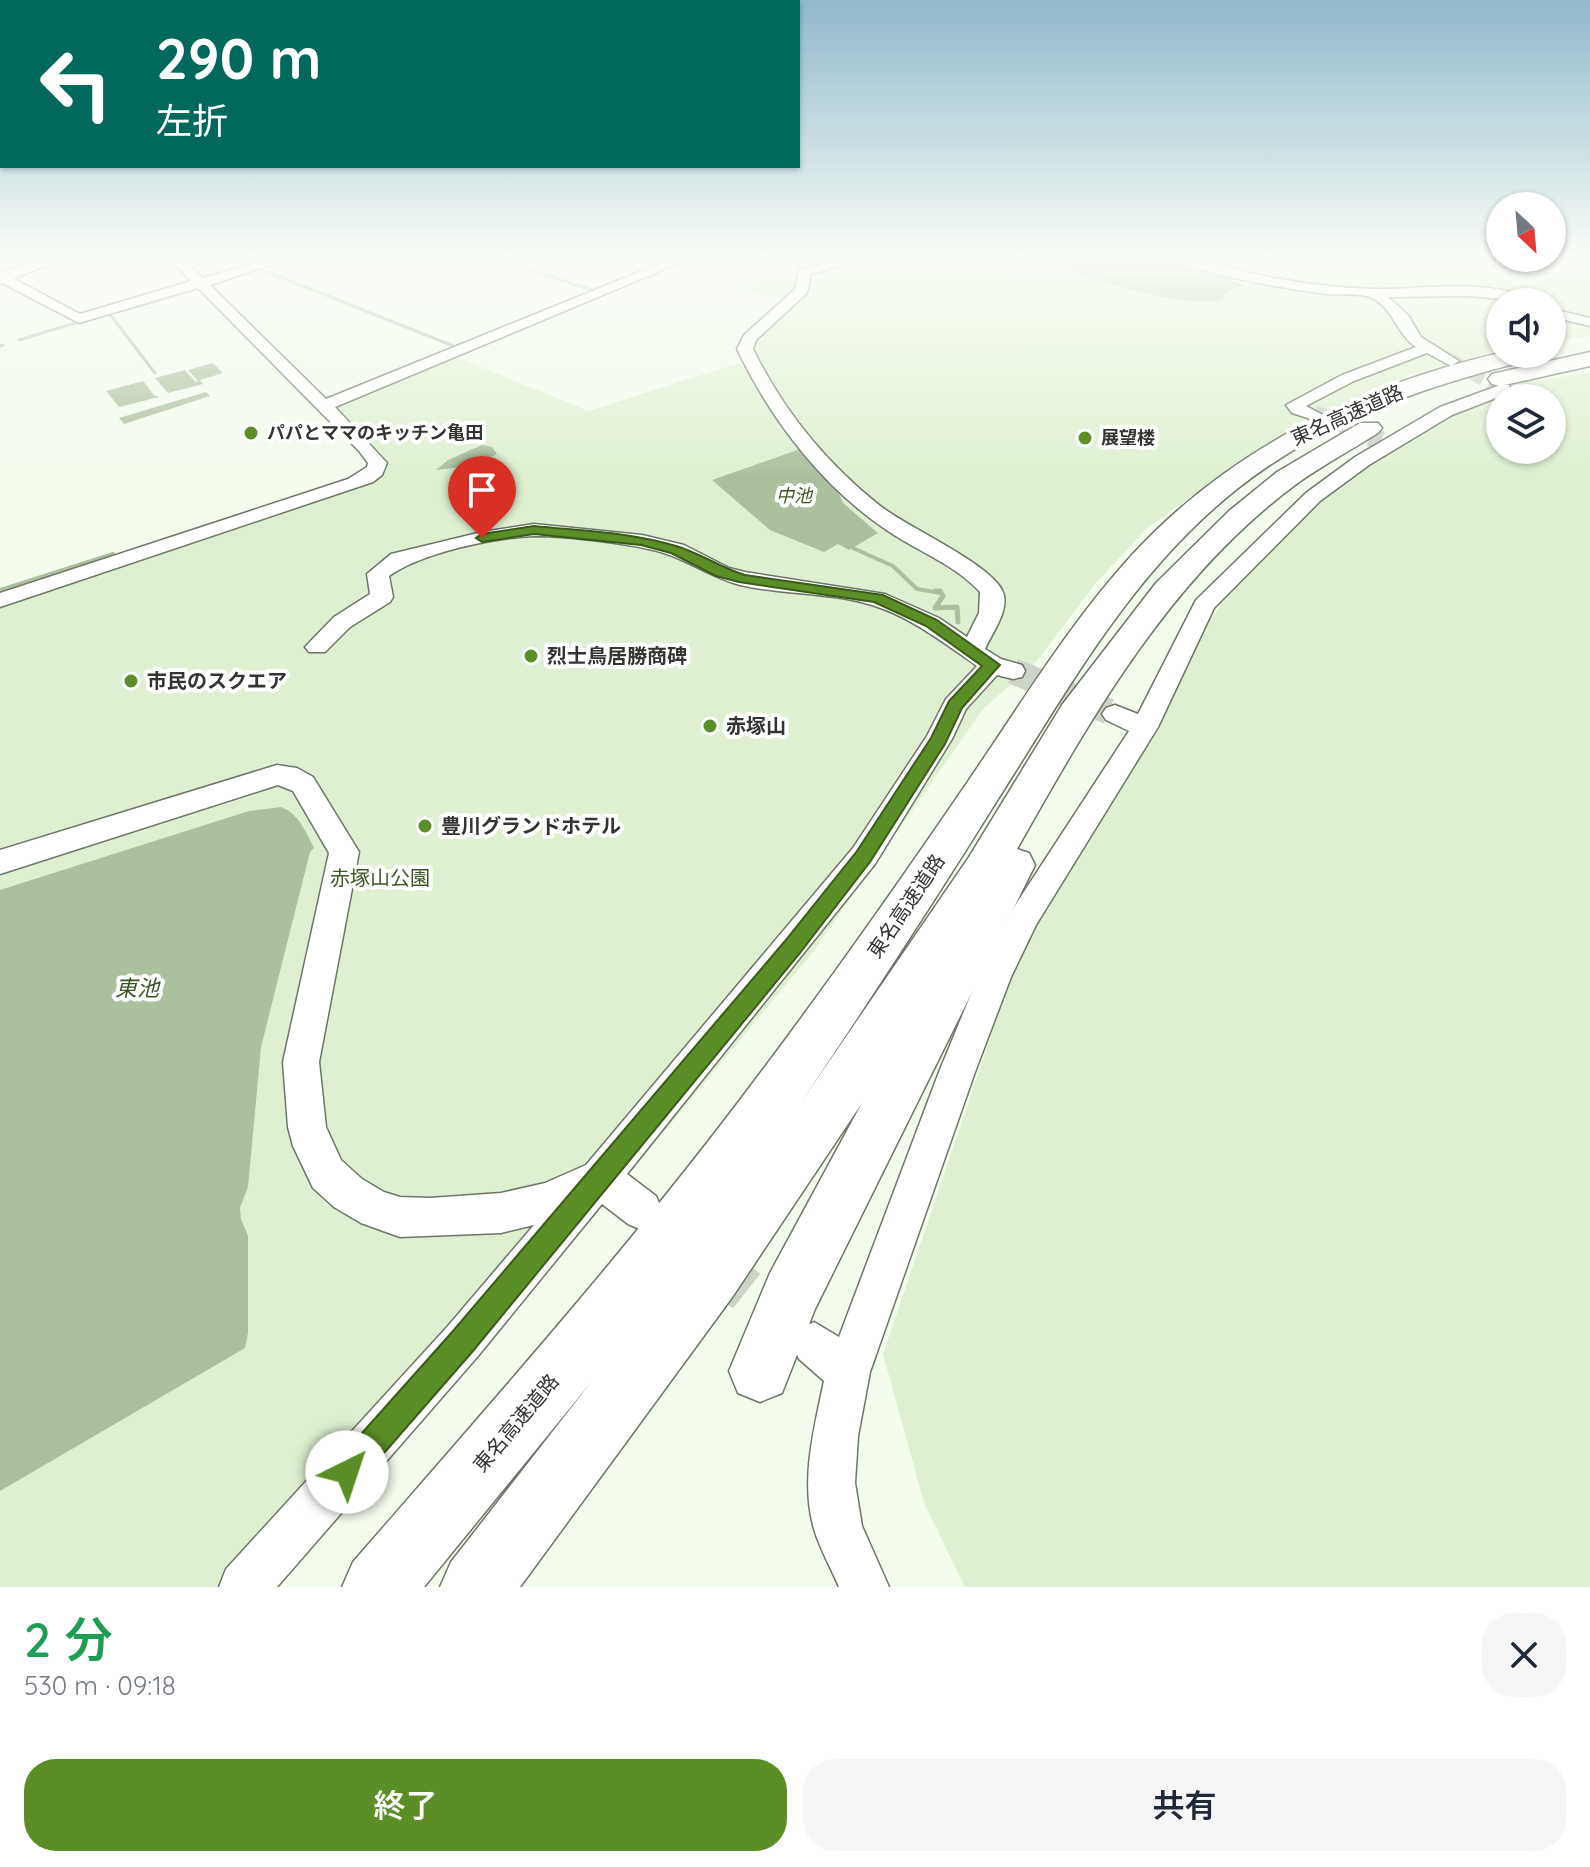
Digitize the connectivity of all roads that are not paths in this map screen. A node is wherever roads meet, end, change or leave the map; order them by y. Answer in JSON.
{"nodes":[{"id":1,"x":250,"y":331,"type":"edge"},
{"id":2,"x":507,"y":331,"type":"edge"},
{"id":3,"x":757,"y":331,"type":"edge"},
{"id":4,"x":1408,"y":331,"type":"edge"},
{"id":5,"x":1590,"y":343,"type":"edge"},
{"id":6,"x":1566,"y":347,"type":"edge"},
{"id":7,"x":1427,"y":348,"type":"junction"},
{"id":8,"x":1590,"y":359,"type":"edge"},
{"id":9,"x":1451,"y":361,"type":"tunnel mouth"},
{"id":10,"x":1514,"y":371,"type":"edge"},
{"id":11,"x":323,"y":406,"type":"junction"},
{"id":12,"x":1314,"y":415,"type":"dead end"},
{"id":13,"x":0,"y":600,"type":"edge"},
{"id":14,"x":317,"y":647,"type":"dead end"},
{"id":15,"x":992,"y":663,"type":"junction"},
{"id":16,"x":1095,"y":714,"type":"junction"},
{"id":17,"x":1145,"y":727,"type":"junction"},
{"id":18,"x":0,"y":862,"type":"edge"},
{"id":19,"x":600,"y":1178,"type":"junction"},
{"id":20,"x":642,"y":1210,"type":"dead end"},
{"id":21,"x":814,"y":1344,"type":"dead end"},
{"id":22,"x":760,"y":1371,"type":"dead end"},
{"id":23,"x":848,"y":1372,"type":"junction"},
{"id":24,"x":244,"y":1587,"type":"edge"},
{"id":25,"x":378,"y":1587,"type":"edge"},
{"id":26,"x":476,"y":1587,"type":"edge"},
{"id":27,"x":864,"y":1587,"type":"edge"}],
"edges":[{"from":1,"to":11,"type":"street"},
{"from":2,"to":11,"type":"street"},
{"from":3,"to":15,"type":"street"},
{"from":4,"to":7,"type":"street"},
{"from":5,"to":6,"type":"highway"},
{"from":7,"to":9,"type":"street"},
{"from":7,"to":12,"type":"street"},
{"from":8,"to":16,"type":"highway","name":"東名高速道路"},
{"from":10,"to":17,"type":"street"},
{"from":10,"to":25,"type":"highway","name":"東名高速道路"},
{"from":11,"to":13,"type":"street"},
{"from":14,"to":15,"type":"street"},
{"from":15,"to":19,"type":"street"},
{"from":16,"to":17,"type":"street"},
{"from":16,"to":22,"type":"highway"},
{"from":16,"to":26,"type":"highway","name":"東名高速道路"},
{"from":17,"to":23,"type":"street"},
{"from":18,"to":19,"type":"street"},
{"from":19,"to":20,"type":"street"},
{"from":19,"to":24,"type":"street"},
{"from":21,"to":23,"type":"street"},
{"from":23,"to":27,"type":"street"}]}
